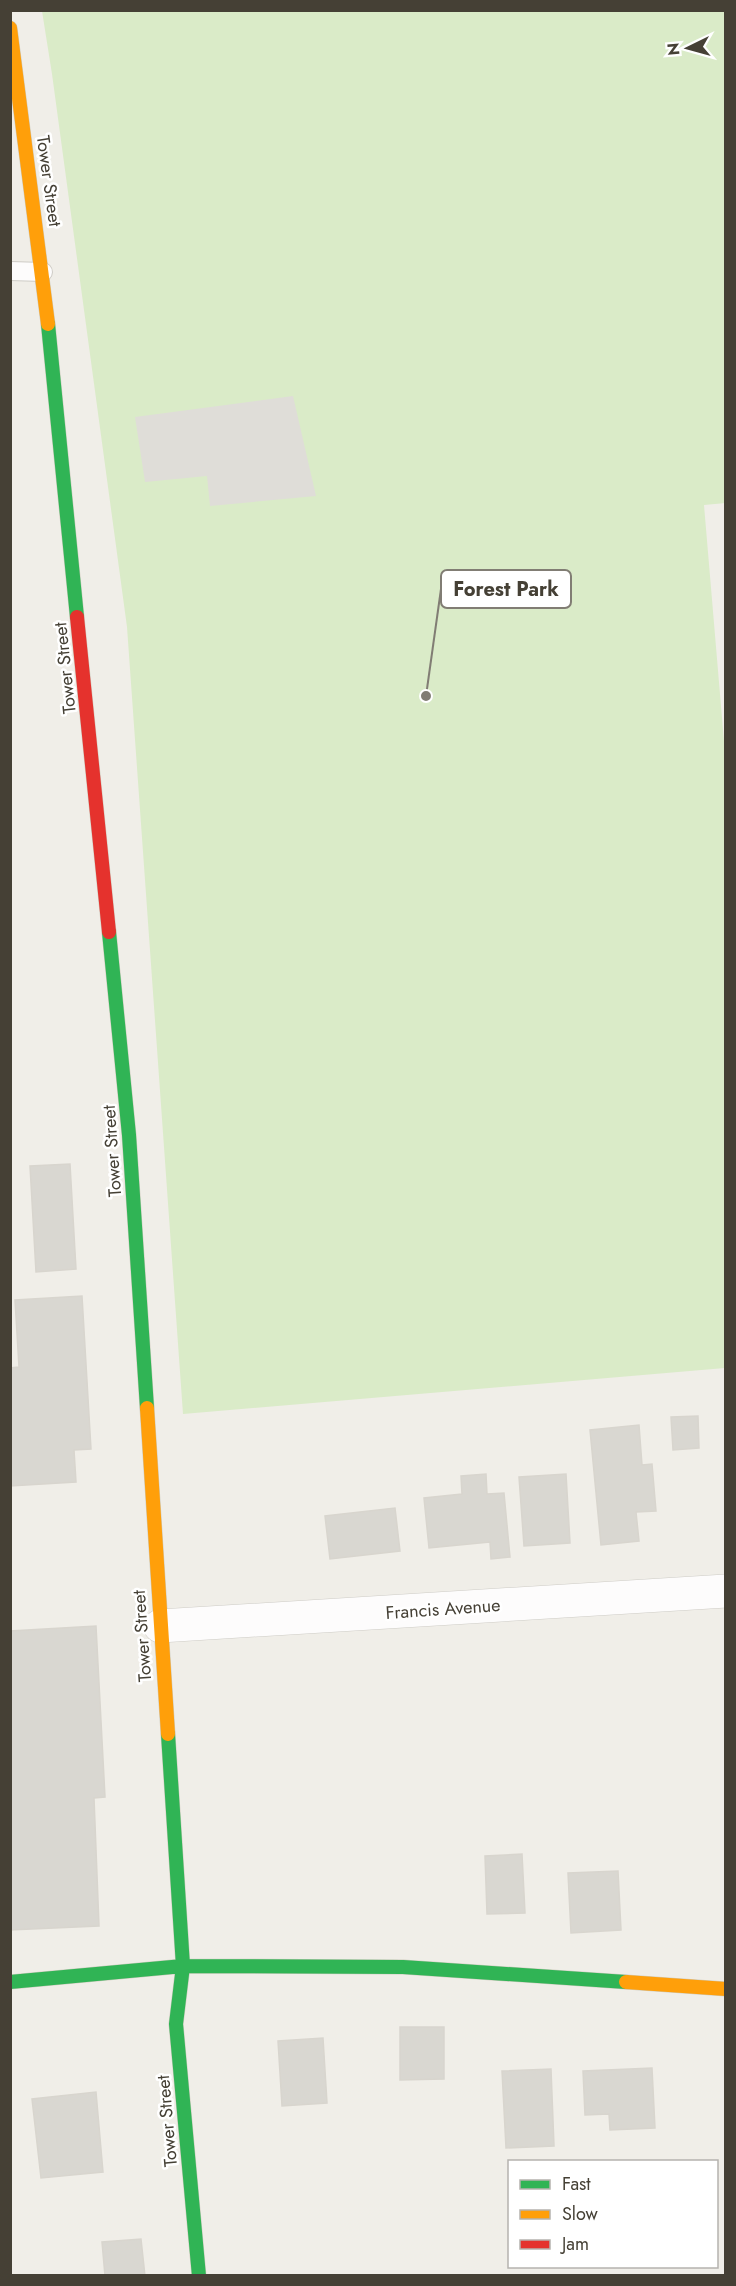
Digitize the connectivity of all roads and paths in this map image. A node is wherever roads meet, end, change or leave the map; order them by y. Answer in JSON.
{"nodes":[{"id":1,"x":10,"y":28,"type":"edge"},
{"id":2,"x":10,"y":271,"type":"edge"},
{"id":3,"x":43,"y":272,"type":"junction"},
{"id":4,"x":726,"y":1591,"type":"edge"},
{"id":5,"x":160,"y":1626,"type":"junction"},
{"id":6,"x":183,"y":1966,"type":"junction"},
{"id":7,"x":10,"y":1982,"type":"edge"},
{"id":8,"x":726,"y":1989,"type":"edge"},
{"id":9,"x":199,"y":2276,"type":"edge"}],
"edges":[{"from":1,"to":3,"type":"street","name":"Tower Street"},
{"from":2,"to":3,"type":"lane"},
{"from":3,"to":5,"type":"street","name":"Tower Street"},
{"from":4,"to":5,"type":"street","name":"Francis Avenue"},
{"from":5,"to":6,"type":"street","name":"Tower Street"},
{"from":6,"to":7,"type":"street"},
{"from":6,"to":8,"type":"street"},
{"from":6,"to":9,"type":"street","name":"Tower Street"}]}
